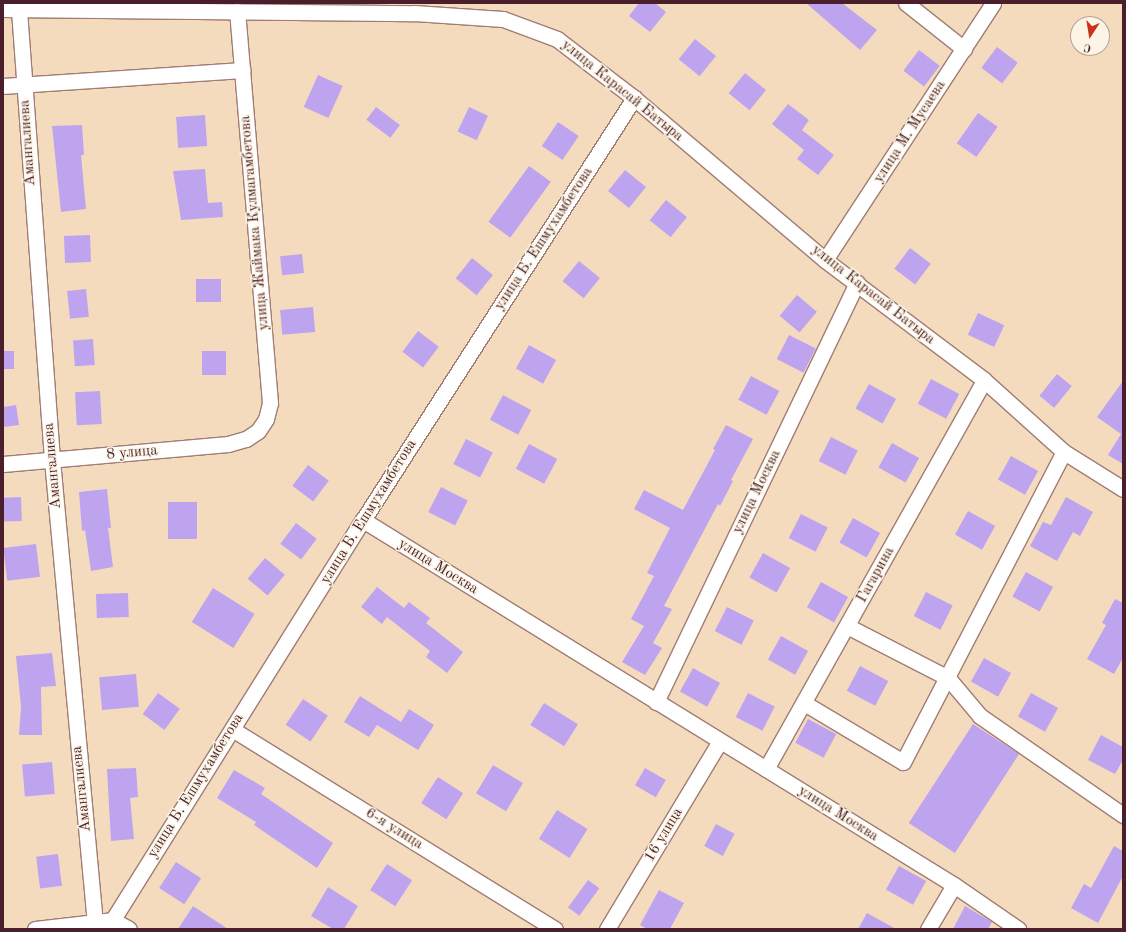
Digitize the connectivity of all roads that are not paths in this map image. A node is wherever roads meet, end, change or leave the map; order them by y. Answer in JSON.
{"nodes":[{"id":1,"x":906,"y":3,"type":"edge"},
{"id":2,"x":993,"y":3,"type":"edge"},
{"id":3,"x":414,"y":8,"type":"edge"},
{"id":4,"x":3,"y":9,"type":"edge"},
{"id":5,"x":19,"y":10,"type":"junction"},
{"id":6,"x":237,"y":11,"type":"junction"},
{"id":7,"x":964,"y":49,"type":"junction"},
{"id":8,"x":242,"y":70,"type":"junction"},
{"id":9,"x":24,"y":84,"type":"junction"},
{"id":10,"x":3,"y":86,"type":"edge"},
{"id":11,"x":634,"y":98,"type":"junction"},
{"id":12,"x":825,"y":260,"type":"junction"},
{"id":13,"x":857,"y":282,"type":"junction"},
{"id":14,"x":984,"y":380,"type":"junction"},
{"id":15,"x":258,"y":431,"type":"joint"},
{"id":16,"x":1064,"y":452,"type":"junction"},
{"id":17,"x":52,"y":460,"type":"junction"},
{"id":18,"x":3,"y":464,"type":"edge"},
{"id":19,"x":1123,"y":489,"type":"edge"},
{"id":20,"x":363,"y":520,"type":"junction"},
{"id":21,"x":847,"y":626,"type":"junction"},
{"id":22,"x":948,"y":678,"type":"junction"},
{"id":23,"x":656,"y":702,"type":"junction"},
{"id":24,"x":804,"y":703,"type":"junction"},
{"id":25,"x":232,"y":729,"type":"junction"},
{"id":26,"x":720,"y":741,"type":"junction"},
{"id":27,"x":766,"y":769,"type":"junction"},
{"id":28,"x":1123,"y":815,"type":"edge"},
{"id":29,"x":954,"y":885,"type":"junction"},
{"id":30,"x":105,"y":924,"type":"edge"},
{"id":31,"x":35,"y":929,"type":"edge"},
{"id":32,"x":129,"y":929,"type":"edge"},
{"id":33,"x":555,"y":929,"type":"edge"},
{"id":34,"x":607,"y":929,"type":"edge"},
{"id":35,"x":928,"y":929,"type":"edge"},
{"id":36,"x":1018,"y":929,"type":"edge"}],
"edges":[{"from":1,"to":7,"type":"street"},
{"from":2,"to":7,"type":"street","name":"улица М. Мусаева"},
{"from":3,"to":6,"type":"street","name":"улица Карасай Батыра"},
{"from":3,"to":11,"type":"street","name":"улица Карасай Батыра"},
{"from":4,"to":5,"type":"street","name":"улица Карасай Батыра"},
{"from":5,"to":6,"type":"street","name":"улица Карасай Батыра"},
{"from":5,"to":9,"type":"street","name":"Амангалиева"},
{"from":6,"to":8,"type":"street","name":"улица Жаймака Кулмагамбетова"},
{"from":7,"to":12,"type":"street","name":"улица М. Мусаева"},
{"from":8,"to":9,"type":"street"},
{"from":8,"to":15,"type":"street","name":"улица Жаймака Кулмагамбетова"},
{"from":9,"to":10,"type":"street"},
{"from":9,"to":17,"type":"street","name":"Амангалиева"},
{"from":11,"to":12,"type":"street","name":"улица Карасай Батыра"},
{"from":11,"to":20,"type":"street","name":"улица Б. Ешмухамбетова"},
{"from":12,"to":13,"type":"street","name":"улица Карасай Батыра"},
{"from":13,"to":14,"type":"street","name":"улица Карасай Батыра"},
{"from":13,"to":23,"type":"street","name":"улица Москва"},
{"from":14,"to":16,"type":"street","name":"улица Карасай Батыра"},
{"from":14,"to":21,"type":"street","name":"Гагарина"},
{"from":15,"to":17,"type":"street","name":"8 улица"},
{"from":16,"to":19,"type":"street","name":"улица Карасай Батыра"},
{"from":16,"to":22,"type":"street"},
{"from":17,"to":18,"type":"street","name":"8 улица"},
{"from":17,"to":30,"type":"street","name":"Амангалиева"},
{"from":20,"to":23,"type":"street","name":"улица Москва"},
{"from":20,"to":25,"type":"street","name":"улица Б. Ешмухамбетова"},
{"from":21,"to":22,"type":"street"},
{"from":21,"to":24,"type":"street","name":"Гагарина"},
{"from":22,"to":24,"type":"street"},
{"from":22,"to":28,"type":"street"},
{"from":23,"to":26,"type":"street","name":"улица Москва"},
{"from":24,"to":27,"type":"street","name":"Гагарина"},
{"from":25,"to":30,"type":"street","name":"улица Б. Ешмухамбетова"},
{"from":25,"to":33,"type":"street","name":"6-я улица"},
{"from":26,"to":27,"type":"street","name":"улица Москва"},
{"from":26,"to":34,"type":"street","name":"16 улица"},
{"from":27,"to":29,"type":"street","name":"улица Москва"},
{"from":29,"to":35,"type":"street"},
{"from":29,"to":36,"type":"street","name":"улица Москва"},
{"from":30,"to":31,"type":"street"},
{"from":30,"to":32,"type":"street"}]}
